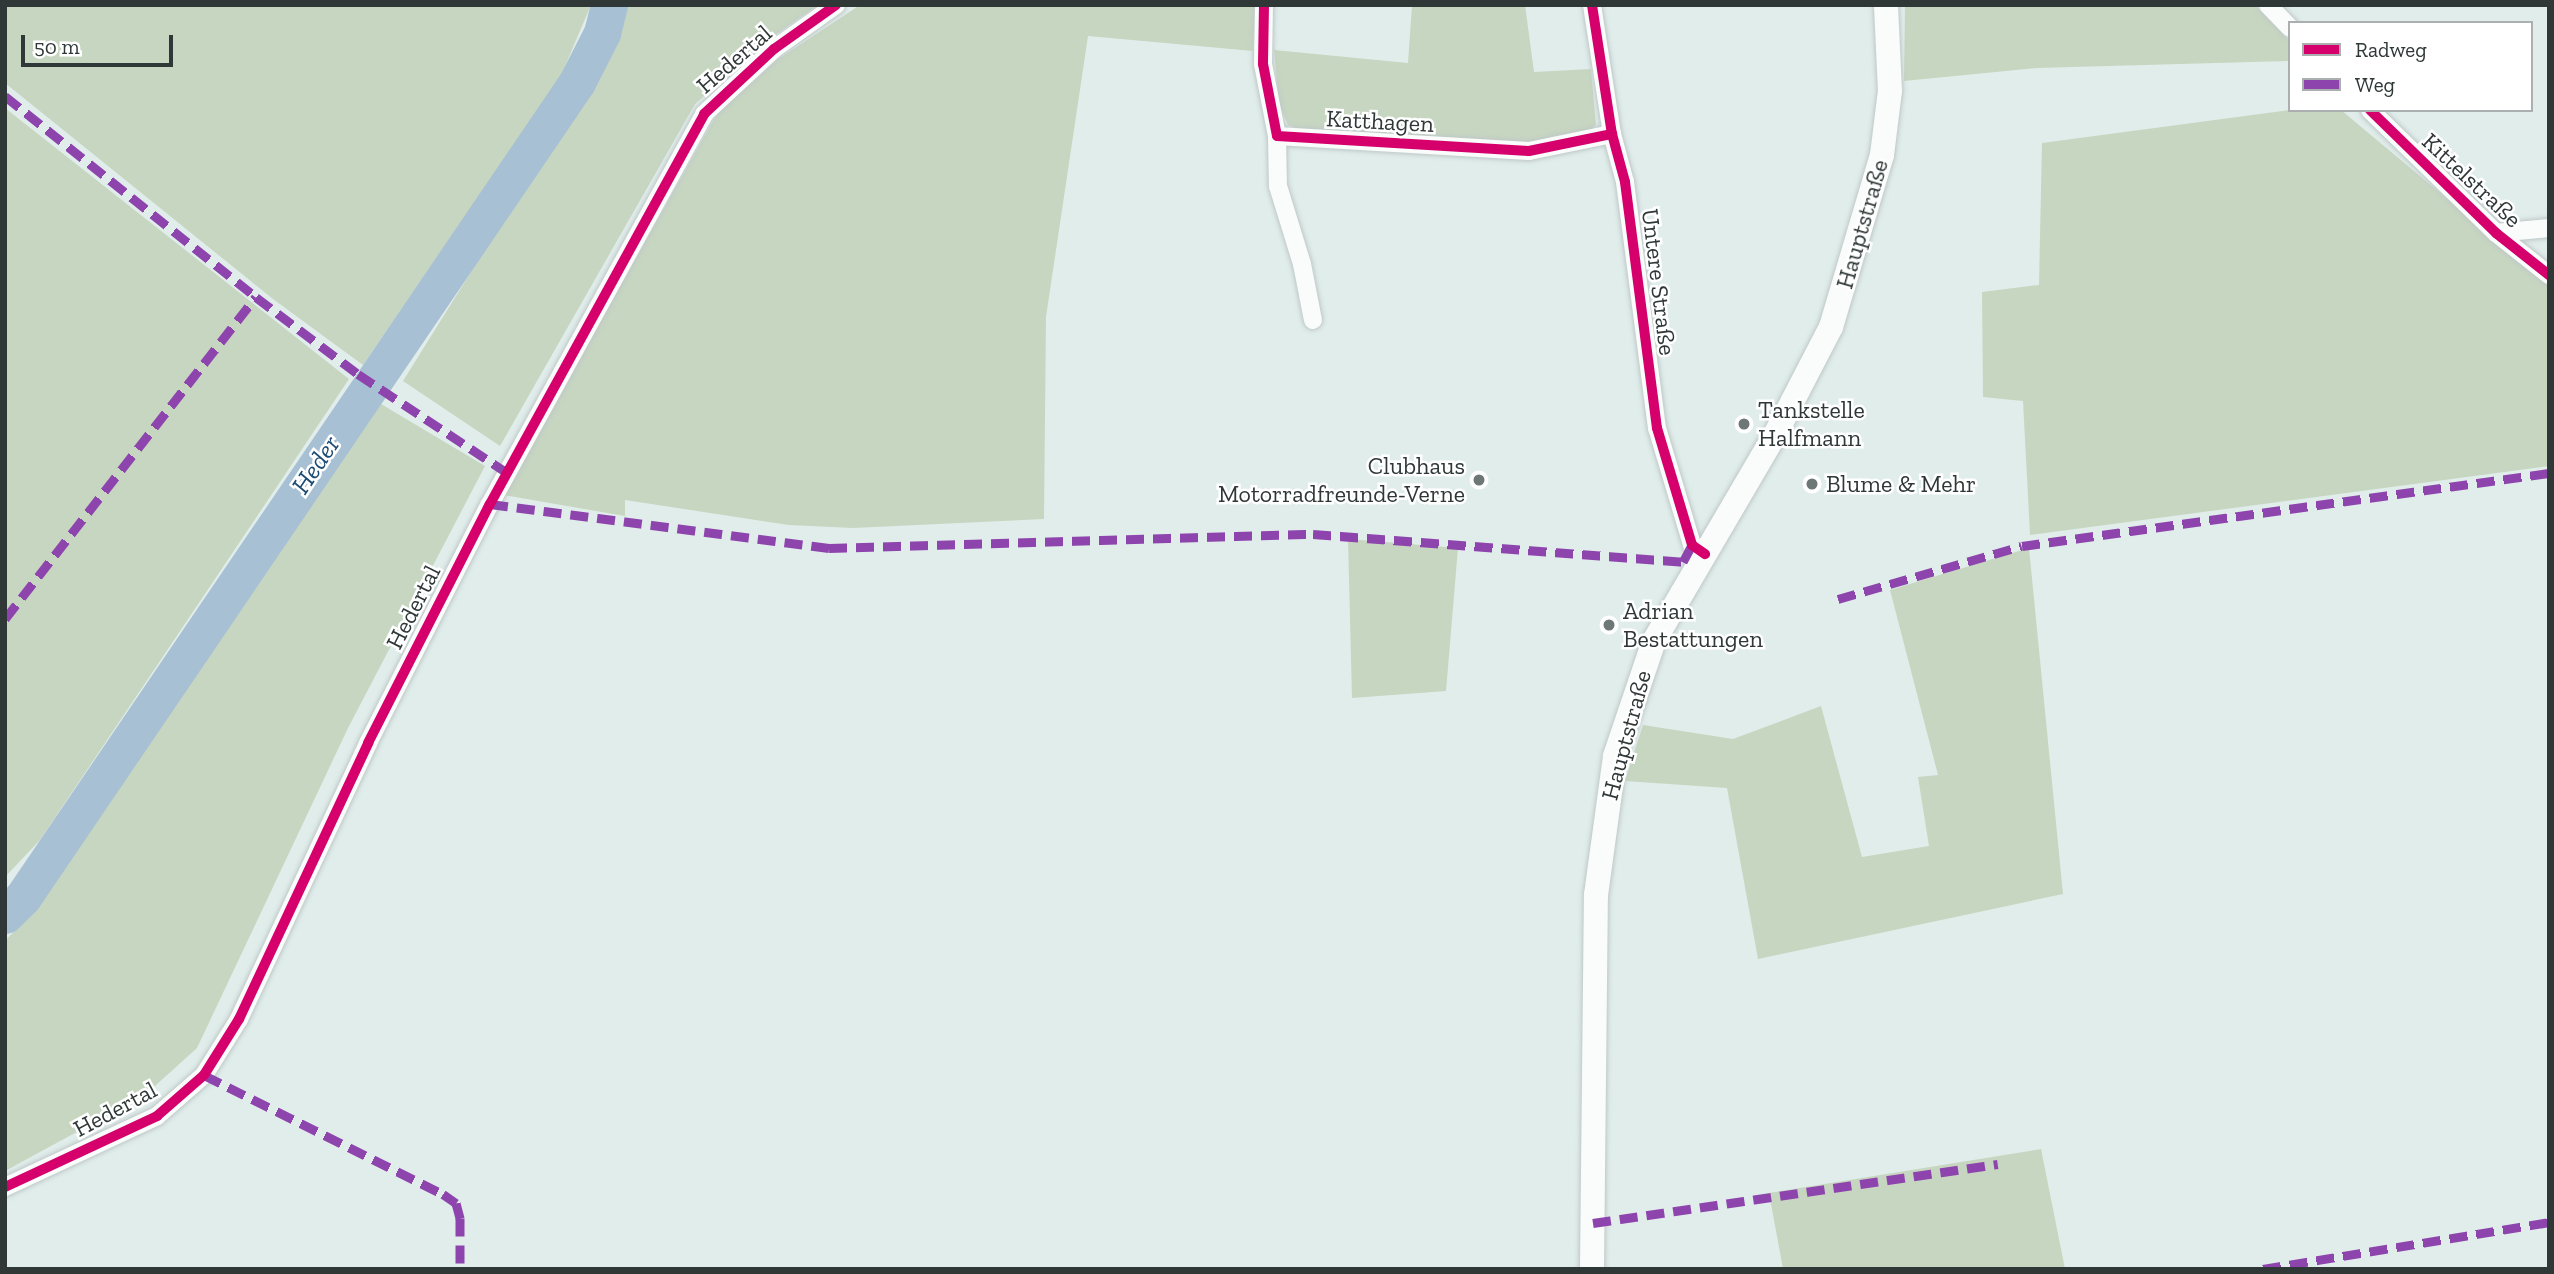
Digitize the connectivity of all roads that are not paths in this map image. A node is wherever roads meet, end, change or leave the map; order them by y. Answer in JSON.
{"nodes":[{"id":1,"x":836,"y":5,"type":"edge"},
{"id":2,"x":1264,"y":5,"type":"edge"},
{"id":3,"x":1592,"y":5,"type":"edge"},
{"id":4,"x":1886,"y":5,"type":"edge"},
{"id":5,"x":2268,"y":5,"type":"edge"},
{"id":6,"x":2288,"y":25,"type":"edge"},
{"id":7,"x":2372,"y":112,"type":"edge"},
{"id":8,"x":1612,"y":134,"type":"junction"},
{"id":9,"x":1277,"y":136,"type":"junction"},
{"id":10,"x":2549,"y":228,"type":"edge"},
{"id":11,"x":2496,"y":233,"type":"junction"},
{"id":12,"x":2549,"y":275,"type":"edge"},
{"id":13,"x":1313,"y":320,"type":"dead end"},
{"id":14,"x":1706,"y":554,"type":"junction"},
{"id":15,"x":5,"y":1187,"type":"edge"},
{"id":16,"x":1592,"y":1269,"type":"edge"}],
"edges":[{"from":1,"to":15,"type":"street","name":"Hedertal"},
{"from":2,"to":9,"type":"street"},
{"from":3,"to":8,"type":"street","name":"Untere Straße"},
{"from":4,"to":14,"type":"main road","name":"Hauptstraße"},
{"from":5,"to":6,"type":"street"},
{"from":7,"to":11,"type":"street","name":"Kittelstraße"},
{"from":8,"to":9,"type":"street","name":"Katthagen"},
{"from":8,"to":14,"type":"street","name":"Untere Straße"},
{"from":9,"to":13,"type":"street"},
{"from":10,"to":11,"type":"street"},
{"from":11,"to":12,"type":"street","name":"Kittelstraße"},
{"from":14,"to":16,"type":"main road","name":"Hauptstraße"}]}
